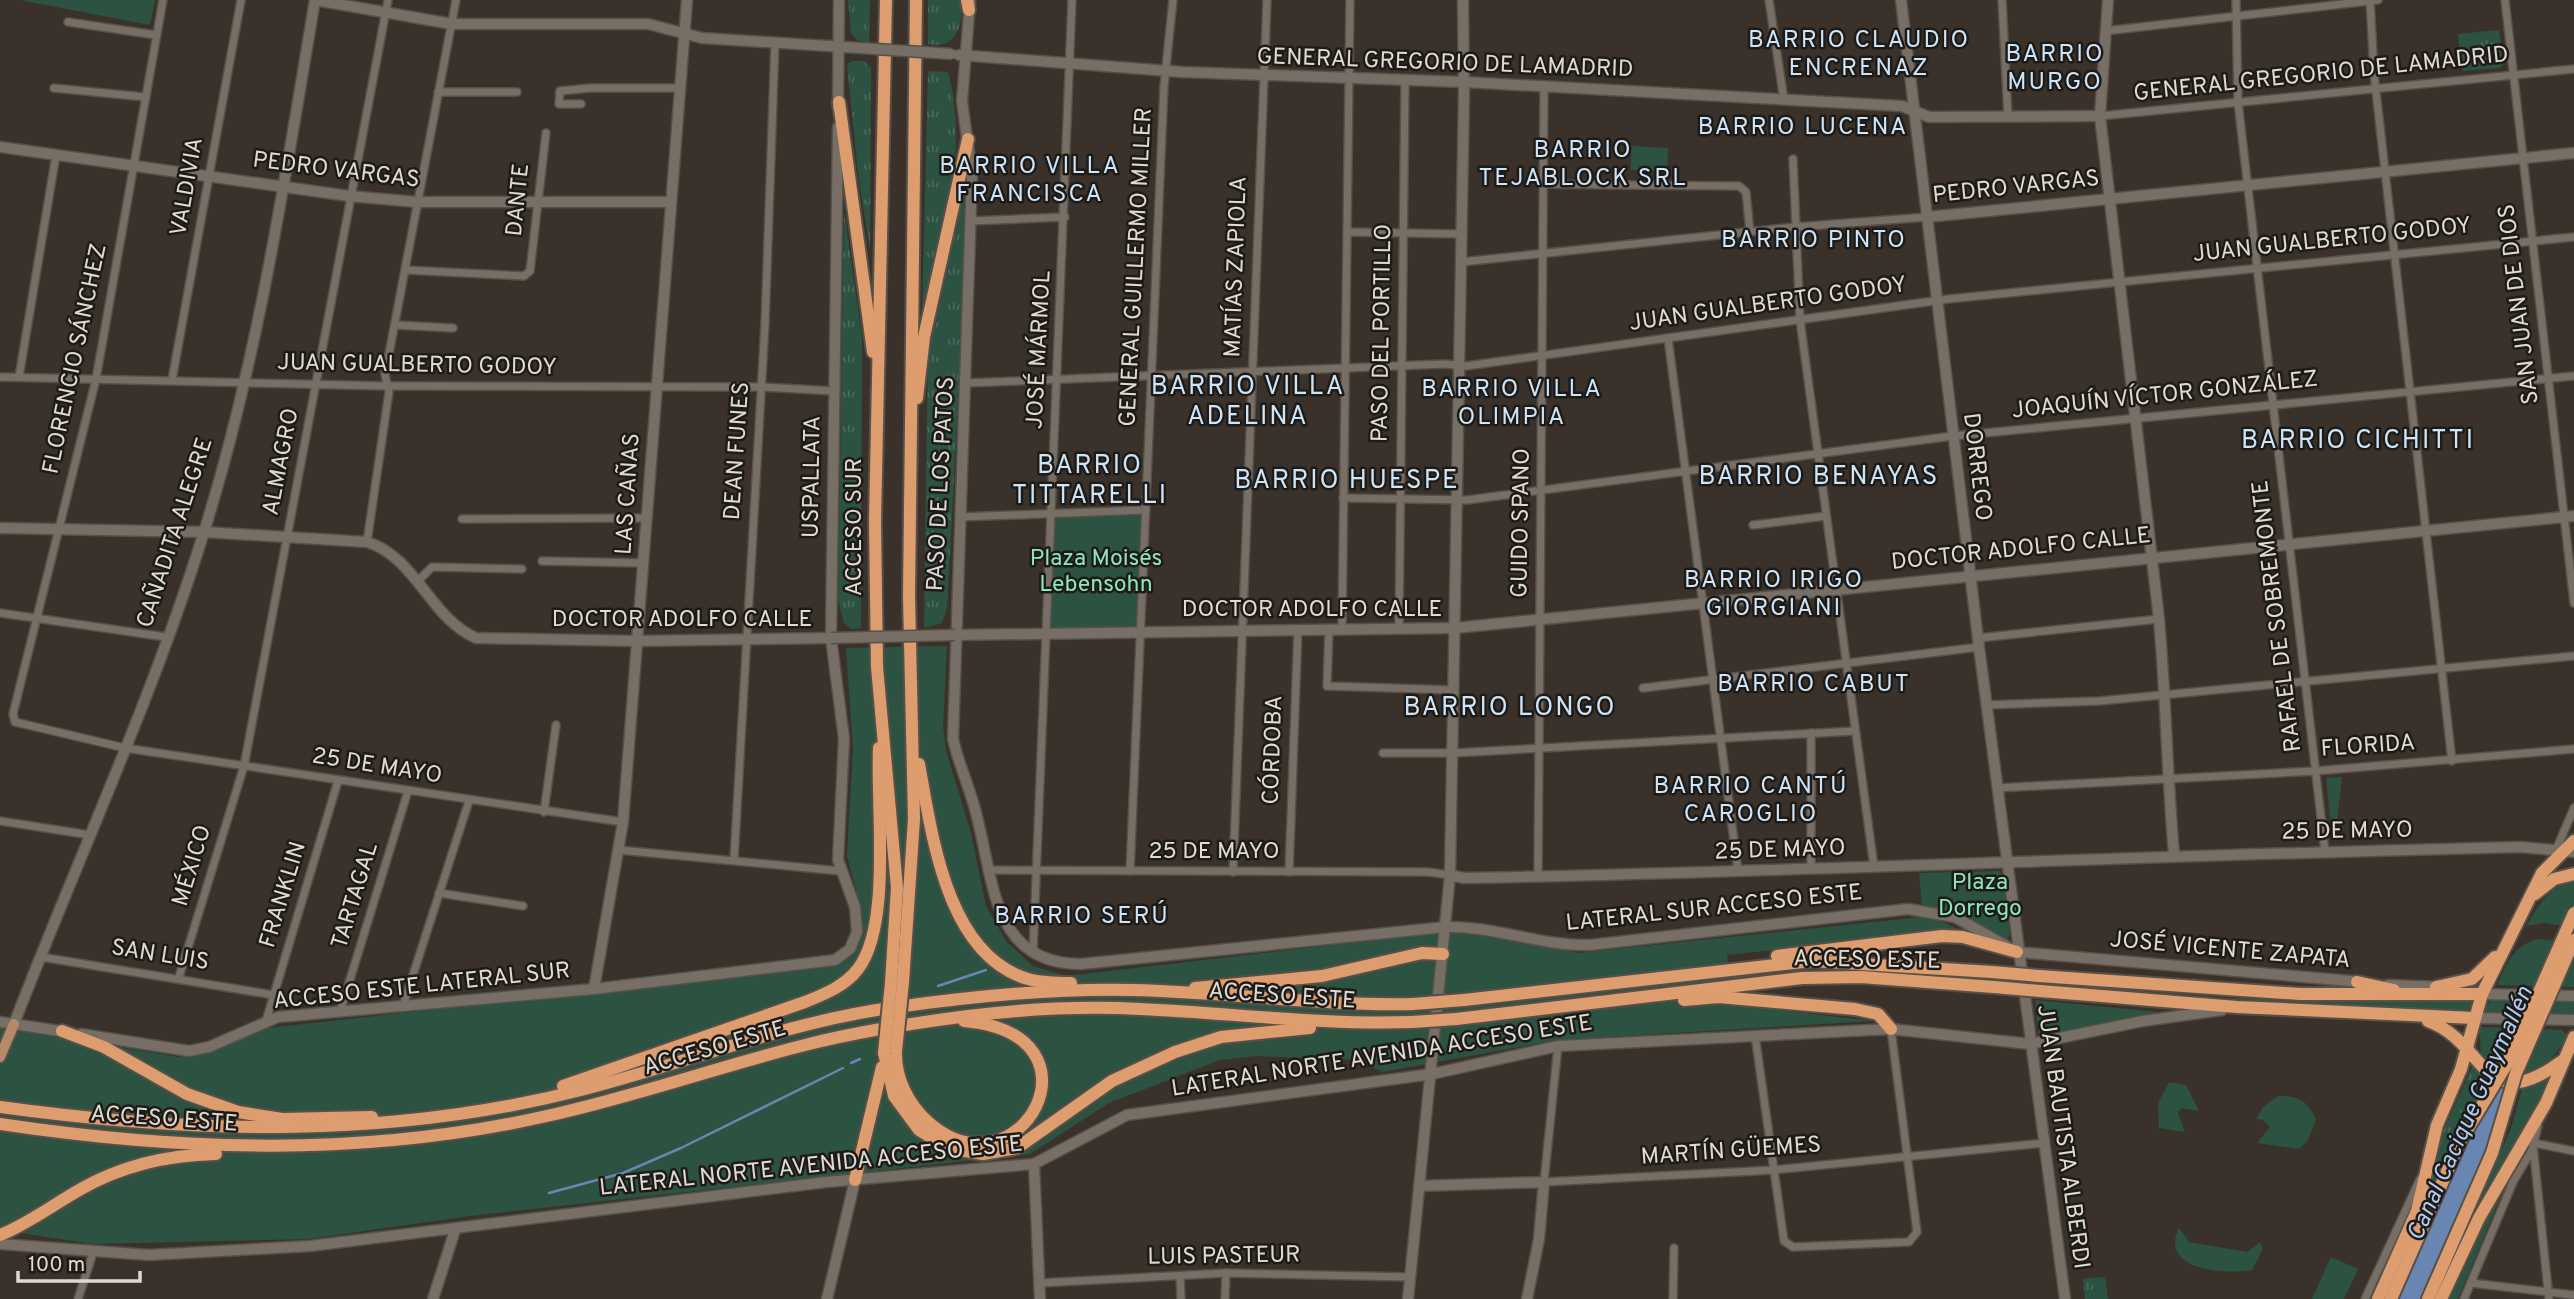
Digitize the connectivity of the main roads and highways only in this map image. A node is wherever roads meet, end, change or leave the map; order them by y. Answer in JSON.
{"nodes":[{"id":1,"x":886,"y":0,"type":"edge"},
{"id":2,"x":916,"y":0,"type":"edge"},
{"id":3,"x":838,"y":102,"type":"road end"},
{"id":4,"x":968,"y":139,"type":"road end"},
{"id":5,"x":877,"y":387,"type":"junction"},
{"id":6,"x":910,"y":461,"type":"junction"},
{"id":7,"x":881,"y":713,"type":"junction"},
{"id":8,"x":913,"y":731,"type":"junction"},
{"id":9,"x":2574,"y":841,"type":"edge"},
{"id":10,"x":2567,"y":852,"type":"edge"},
{"id":11,"x":2574,"y":874,"type":"edge"},
{"id":12,"x":2526,"y":903,"type":"junction"},
{"id":13,"x":2574,"y":913,"type":"edge"},
{"id":14,"x":2574,"y":940,"type":"edge"},
{"id":15,"x":2502,"y":949,"type":"junction"},
{"id":16,"x":2017,"y":952,"type":"road end"},
{"id":17,"x":1443,"y":954,"type":"road end"},
{"id":18,"x":1698,"y":973,"type":"junction"},
{"id":19,"x":897,"y":982,"type":"junction"},
{"id":20,"x":2357,"y":982,"type":"road end"},
{"id":21,"x":2387,"y":989,"type":"junction"},
{"id":22,"x":1130,"y":990,"type":"junction"},
{"id":23,"x":2236,"y":990,"type":"junction"},
{"id":24,"x":1169,"y":992,"type":"junction"},
{"id":25,"x":2482,"y":994,"type":"junction"},
{"id":26,"x":2421,"y":995,"type":"junction"},
{"id":27,"x":2539,"y":1007,"type":"junction"},
{"id":28,"x":1548,"y":1010,"type":"junction"},
{"id":29,"x":2414,"y":1016,"type":"junction"},
{"id":30,"x":919,"y":1023,"type":"junction"},
{"id":31,"x":14,"y":1024,"type":"road end"},
{"id":32,"x":1359,"y":1024,"type":"junction"},
{"id":33,"x":2472,"y":1025,"type":"junction"},
{"id":34,"x":1891,"y":1029,"type":"road end"},
{"id":35,"x":62,"y":1031,"type":"road end"},
{"id":36,"x":2574,"y":1037,"type":"edge"},
{"id":37,"x":2463,"y":1044,"type":"junction"},
{"id":38,"x":890,"y":1052,"type":"junction"},
{"id":39,"x":2569,"y":1053,"type":"edge"},
{"id":40,"x":0,"y":1057,"type":"edge"},
{"id":41,"x":2477,"y":1062,"type":"junction"},
{"id":42,"x":1,"y":1107,"type":"edge"},
{"id":43,"x":456,"y":1112,"type":"junction"},
{"id":44,"x":418,"y":1119,"type":"junction"},
{"id":45,"x":0,"y":1124,"type":"edge"},
{"id":46,"x":454,"y":1133,"type":"junction"},
{"id":47,"x":855,"y":1180,"type":"road end"},
{"id":48,"x":0,"y":1234,"type":"edge"},
{"id":49,"x":2378,"y":1299,"type":"edge"},
{"id":50,"x":2391,"y":1299,"type":"edge"},
{"id":51,"x":2428,"y":1299,"type":"edge"},
{"id":52,"x":2441,"y":1299,"type":"edge"}],
"edges":[{"from":1,"to":5,"type":"highway","name":"ACCESO SUR"},
{"from":2,"to":6,"type":"highway","name":"ACCESO SUR"},
{"from":3,"to":5,"type":"highway"},
{"from":4,"to":6,"type":"highway"},
{"from":5,"to":7,"type":"highway","name":"ACCESO SUR"},
{"from":6,"to":8,"type":"highway","name":"ACCESO SUR"},
{"from":7,"to":19,"type":"highway","name":"ACCESO SUR"},
{"from":7,"to":43,"type":"highway"},
{"from":8,"to":19,"type":"highway","name":"ACCESO SUR"},
{"from":8,"to":22,"type":"highway"},
{"from":9,"to":10,"type":"highway"},
{"from":10,"to":12,"type":"highway"},
{"from":11,"to":12,"type":"highway"},
{"from":12,"to":15,"type":"highway"},
{"from":13,"to":27,"type":"highway","bridge":true},
{"from":14,"to":27,"type":"highway","bridge":true},
{"from":15,"to":21,"type":"highway"},
{"from":15,"to":25,"type":"highway"},
{"from":16,"to":18,"type":"highway"},
{"from":17,"to":24,"type":"highway"},
{"from":18,"to":23,"type":"highway","name":"ACCESO ESTE","bridge":true},
{"from":18,"to":24,"type":"highway","name":"ACCESO ESTE","bridge":true},
{"from":19,"to":38,"type":"highway","name":"ACCESO SUR","bridge":true},
{"from":20,"to":21,"type":"highway"},
{"from":21,"to":23,"type":"highway"},
{"from":21,"to":26,"type":"highway"},
{"from":22,"to":24,"type":"highway","name":"ACCESO ESTE"},
{"from":22,"to":43,"type":"highway","name":"ACCESO ESTE"},
{"from":23,"to":26,"type":"highway","name":"ACCESO ESTE"},
{"from":25,"to":26,"type":"highway","name":"ACCESO ESTE"},
{"from":25,"to":33,"type":"highway"},
{"from":27,"to":50,"type":"highway","bridge":true},
{"from":27,"to":51,"type":"highway","bridge":true},
{"from":28,"to":29,"type":"highway","name":"ACCESO ESTE","bridge":true},
{"from":28,"to":32,"type":"highway","name":"ACCESO ESTE","bridge":true},
{"from":28,"to":34,"type":"highway"},
{"from":29,"to":33,"type":"highway","name":"ACCESO ESTE"},
{"from":29,"to":37,"type":"highway"},
{"from":30,"to":32,"type":"highway","name":"ACCESO ESTE"},
{"from":30,"to":38,"type":"highway"},
{"from":30,"to":46,"type":"highway","name":"ACCESO ESTE"},
{"from":31,"to":40,"type":"main road","name":"CAÑADITA ALEGRE"},
{"from":32,"to":38,"type":"highway"},
{"from":33,"to":37,"type":"highway"},
{"from":33,"to":41,"type":"highway"},
{"from":35,"to":44,"type":"highway"},
{"from":36,"to":39,"type":"highway"},
{"from":37,"to":41,"type":"highway"},
{"from":37,"to":49,"type":"highway"},
{"from":38,"to":47,"type":"highway"},
{"from":39,"to":41,"type":"highway","bridge":true},
{"from":39,"to":52,"type":"highway"},
{"from":42,"to":44,"type":"highway","name":"ACCESO ESTE"},
{"from":43,"to":44,"type":"highway","name":"ACCESO ESTE"},
{"from":45,"to":46,"type":"highway","name":"ACCESO ESTE"},
{"from":46,"to":48,"type":"highway"}]}
